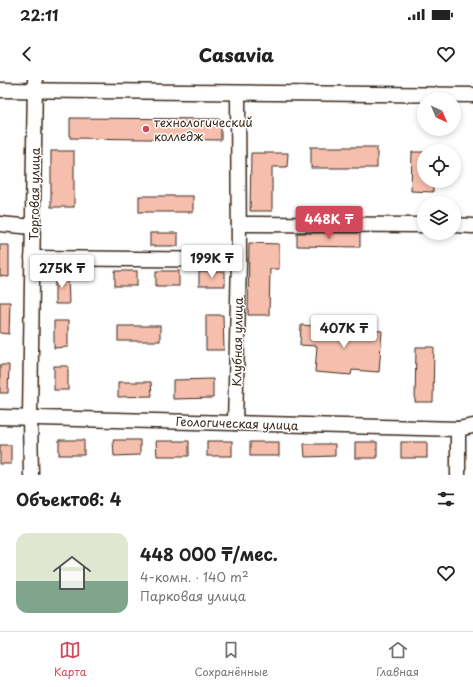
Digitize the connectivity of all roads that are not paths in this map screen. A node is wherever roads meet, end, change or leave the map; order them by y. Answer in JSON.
{"nodes":[{"id":1,"x":36,"y":85,"type":"edge"},
{"id":2,"x":0,"y":90,"type":"edge"},
{"id":3,"x":238,"y":92,"type":"junction"},
{"id":4,"x":473,"y":95,"type":"edge"},
{"id":5,"x":0,"y":224,"type":"edge"},
{"id":6,"x":239,"y":224,"type":"junction"},
{"id":7,"x":417,"y":225,"type":"edge"},
{"id":8,"x":461,"y":225,"type":"edge"},
{"id":9,"x":473,"y":226,"type":"edge"},
{"id":10,"x":33,"y":227,"type":"junction"},
{"id":11,"x":32,"y":258,"type":"junction"},
{"id":12,"x":239,"y":260,"type":"junction"},
{"id":13,"x":0,"y":417,"type":"edge"},
{"id":14,"x":30,"y":417,"type":"junction"},
{"id":15,"x":235,"y":423,"type":"junction"},
{"id":16,"x":473,"y":426,"type":"edge"},
{"id":17,"x":458,"y":429,"type":"junction"},
{"id":18,"x":31,"y":475,"type":"edge"},
{"id":19,"x":458,"y":475,"type":"edge"}],
"edges":[{"from":1,"to":2,"type":"street"},
{"from":1,"to":3,"type":"street"},
{"from":1,"to":10,"type":"street","name":"Торговая улица"},
{"from":3,"to":4,"type":"street"},
{"from":3,"to":6,"type":"street","name":"Клубная улица"},
{"from":5,"to":10,"type":"street"},
{"from":6,"to":7,"type":"street"},
{"from":6,"to":12,"type":"street","name":"Клубная улица"},
{"from":8,"to":9,"type":"street"},
{"from":10,"to":11,"type":"street","name":"Торговая улица"},
{"from":11,"to":12,"type":"street"},
{"from":11,"to":14,"type":"street","name":"Торговая улица"},
{"from":12,"to":15,"type":"street","name":"Клубная улица"},
{"from":13,"to":14,"type":"street","name":"Геологическая улица"},
{"from":14,"to":15,"type":"street","name":"Геологическая улица"},
{"from":14,"to":18,"type":"street","name":"Торговая улица"},
{"from":15,"to":17,"type":"street","name":"Геологическая улица"},
{"from":16,"to":17,"type":"street","name":"Геологическая улица"},
{"from":17,"to":19,"type":"street"}]}
